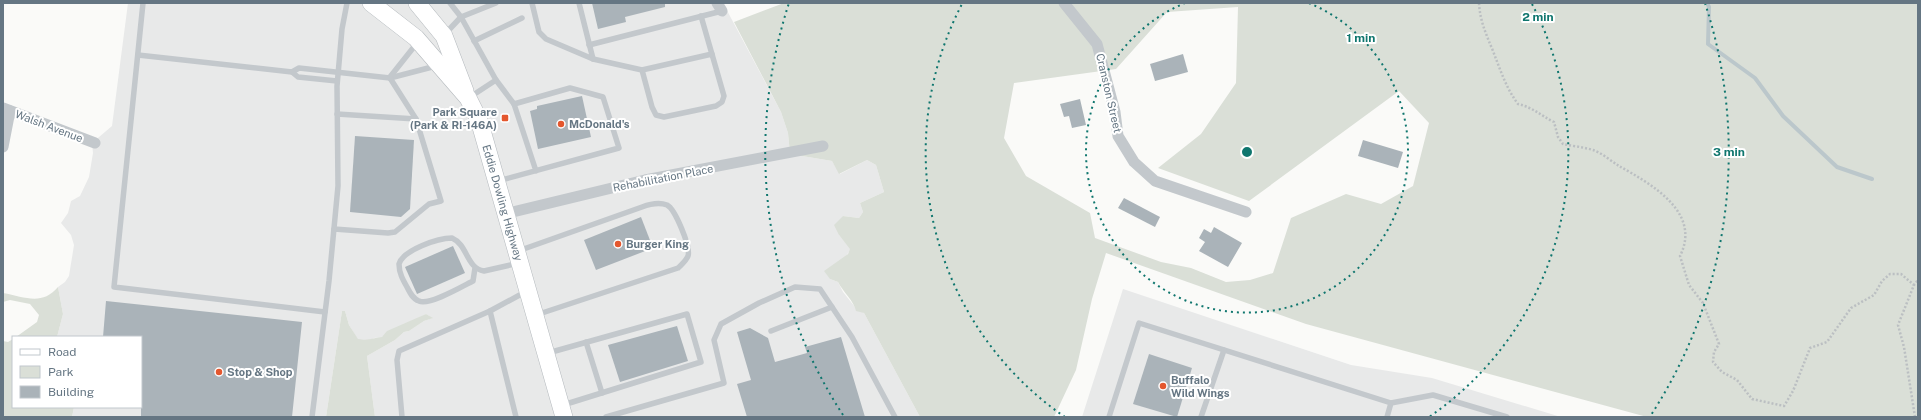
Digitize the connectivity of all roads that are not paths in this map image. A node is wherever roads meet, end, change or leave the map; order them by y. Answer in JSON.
{"nodes":[{"id":1,"x":143,"y":3,"type":"edge"},
{"id":2,"x":347,"y":3,"type":"edge"},
{"id":3,"x":372,"y":3,"type":"edge"},
{"id":4,"x":417,"y":3,"type":"edge"},
{"id":5,"x":450,"y":3,"type":"edge"},
{"id":6,"x":495,"y":3,"type":"edge"},
{"id":7,"x":532,"y":3,"type":"edge"},
{"id":8,"x":578,"y":3,"type":"edge"},
{"id":9,"x":1064,"y":3,"type":"edge"},
{"id":10,"x":719,"y":7,"type":"edge"},
{"id":11,"x":701,"y":16,"type":"junction"},
{"id":12,"x":461,"y":17,"type":"junction"},
{"id":13,"x":522,"y":18,"type":"dead end"},
{"id":14,"x":444,"y":36,"type":"junction"},
{"id":15,"x":419,"y":41,"type":"junction"},
{"id":16,"x":474,"y":41,"type":"junction"},
{"id":17,"x":589,"y":44,"type":"junction"},
{"id":18,"x":712,"y":54,"type":"junction"},
{"id":19,"x":138,"y":55,"type":"junction"},
{"id":20,"x":593,"y":60,"type":"junction"},
{"id":21,"x":439,"y":65,"type":"junction"},
{"id":22,"x":642,"y":70,"type":"junction"},
{"id":23,"x":292,"y":72,"type":"junction"},
{"id":24,"x":338,"y":72,"type":"junction"},
{"id":25,"x":390,"y":78,"type":"junction"},
{"id":26,"x":496,"y":80,"type":"junction"},
{"id":27,"x":337,"y":81,"type":"junction"},
{"id":28,"x":468,"y":98,"type":"junction"},
{"id":29,"x":514,"y":104,"type":"junction"},
{"id":30,"x":6,"y":110,"type":"edge"},
{"id":31,"x":337,"y":114,"type":"junction"},
{"id":32,"x":416,"y":119,"type":"junction"},
{"id":33,"x":95,"y":143,"type":"dead end"},
{"id":34,"x":823,"y":146,"type":"dead end"},
{"id":35,"x":3,"y":147,"type":"edge"},
{"id":36,"x":536,"y":171,"type":"junction"},
{"id":37,"x":497,"y":181,"type":"junction"},
{"id":38,"x":1246,"y":212,"type":"dead end"},
{"id":39,"x":504,"y":214,"type":"junction"},
{"id":40,"x":334,"y":229,"type":"junction"},
{"id":41,"x":517,"y":258,"type":"junction"},
{"id":42,"x":475,"y":268,"type":"junction"},
{"id":43,"x":527,"y":291,"type":"junction"},
{"id":44,"x":832,"y":307,"type":"junction"},
{"id":45,"x":490,"y":311,"type":"junction"},
{"id":46,"x":325,"y":312,"type":"junction"},
{"id":47,"x":534,"y":316,"type":"junction"},
{"id":48,"x":771,"y":332,"type":"dead end"},
{"id":49,"x":586,"y":342,"type":"junction"},
{"id":50,"x":1224,"y":350,"type":"junction"},
{"id":51,"x":546,"y":353,"type":"junction"},
{"id":52,"x":602,"y":393,"type":"junction"},
{"id":53,"x":1391,"y":403,"type":"junction"},
{"id":54,"x":563,"y":411,"type":"edge"},
{"id":55,"x":312,"y":417,"type":"edge"},
{"id":56,"x":402,"y":417,"type":"edge"},
{"id":57,"x":516,"y":417,"type":"edge"},
{"id":58,"x":606,"y":417,"type":"edge"},
{"id":59,"x":895,"y":417,"type":"edge"},
{"id":60,"x":1109,"y":417,"type":"edge"},
{"id":61,"x":1201,"y":417,"type":"edge"},
{"id":62,"x":1387,"y":417,"type":"edge"},
{"id":63,"x":1507,"y":417,"type":"edge"}],
"edges":[{"from":1,"to":19,"type":"lane"},
{"from":2,"to":24,"type":"lane"},
{"from":3,"to":15,"type":"main road","name":"Eddie Dowling Highway"},
{"from":4,"to":14,"type":"main road"},
{"from":5,"to":12,"type":"lane"},
{"from":6,"to":12,"type":"lane"},
{"from":7,"to":20,"type":"lane"},
{"from":8,"to":17,"type":"lane"},
{"from":9,"to":38,"type":"street","name":"Cranston Street"},
{"from":10,"to":11,"type":"lane"},
{"from":11,"to":17,"type":"lane"},
{"from":11,"to":18,"type":"lane"},
{"from":12,"to":14,"type":"lane"},
{"from":12,"to":16,"type":"lane"},
{"from":13,"to":16,"type":"lane"},
{"from":14,"to":28,"type":"main road"},
{"from":15,"to":21,"type":"main road","name":"Eddie Dowling Highway"},
{"from":15,"to":25,"type":"lane"},
{"from":16,"to":26,"type":"lane"},
{"from":17,"to":20,"type":"lane"},
{"from":18,"to":22,"type":"lane"},
{"from":18,"to":22,"type":"lane"},
{"from":19,"to":23,"type":"lane"},
{"from":19,"to":46,"type":"lane"},
{"from":20,"to":22,"type":"lane"},
{"from":21,"to":25,"type":"lane"},
{"from":21,"to":28,"type":"main road","name":"Eddie Dowling Highway"},
{"from":23,"to":24,"type":"lane"},
{"from":23,"to":27,"type":"lane"},
{"from":24,"to":25,"type":"lane"},
{"from":24,"to":27,"type":"lane"},
{"from":25,"to":32,"type":"lane"},
{"from":26,"to":28,"type":"lane"},
{"from":26,"to":29,"type":"lane"},
{"from":27,"to":31,"type":"lane"},
{"from":28,"to":37,"type":"main road","name":"Eddie Dowling Highway"},
{"from":29,"to":36,"type":"lane"},
{"from":29,"to":36,"type":"lane"},
{"from":30,"to":33,"type":"street","name":"Walsh Avenue"},
{"from":30,"to":35,"type":"street"},
{"from":31,"to":32,"type":"lane"},
{"from":31,"to":40,"type":"lane"},
{"from":32,"to":40,"type":"lane"},
{"from":34,"to":39,"type":"street","name":"Rehabilitation Place"},
{"from":36,"to":37,"type":"lane"},
{"from":37,"to":39,"type":"main road","name":"Eddie Dowling Highway"},
{"from":39,"to":41,"type":"main road","name":"Eddie Dowling Highway"},
{"from":40,"to":46,"type":"lane"},
{"from":41,"to":42,"type":"lane"},
{"from":41,"to":43,"type":"main road","name":"Eddie Dowling Highway"},
{"from":41,"to":47,"type":"lane"},
{"from":42,"to":42,"type":"lane"},
{"from":43,"to":45,"type":"lane"},
{"from":43,"to":47,"type":"main road","name":"Eddie Dowling Highway"},
{"from":44,"to":48,"type":"lane"},
{"from":44,"to":58,"type":"lane"},
{"from":44,"to":59,"type":"lane"},
{"from":45,"to":56,"type":"lane"},
{"from":45,"to":57,"type":"lane"},
{"from":46,"to":55,"type":"lane"},
{"from":47,"to":51,"type":"main road","name":"Eddie Dowling Highway"},
{"from":49,"to":51,"type":"lane"},
{"from":49,"to":52,"type":"lane"},
{"from":49,"to":52,"type":"lane"},
{"from":50,"to":53,"type":"lane"},
{"from":50,"to":60,"type":"lane"},
{"from":50,"to":61,"type":"lane"},
{"from":51,"to":54,"type":"main road","name":"Eddie Dowling Highway"},
{"from":52,"to":54,"type":"lane"},
{"from":53,"to":62,"type":"lane"},
{"from":53,"to":63,"type":"lane"}]}
